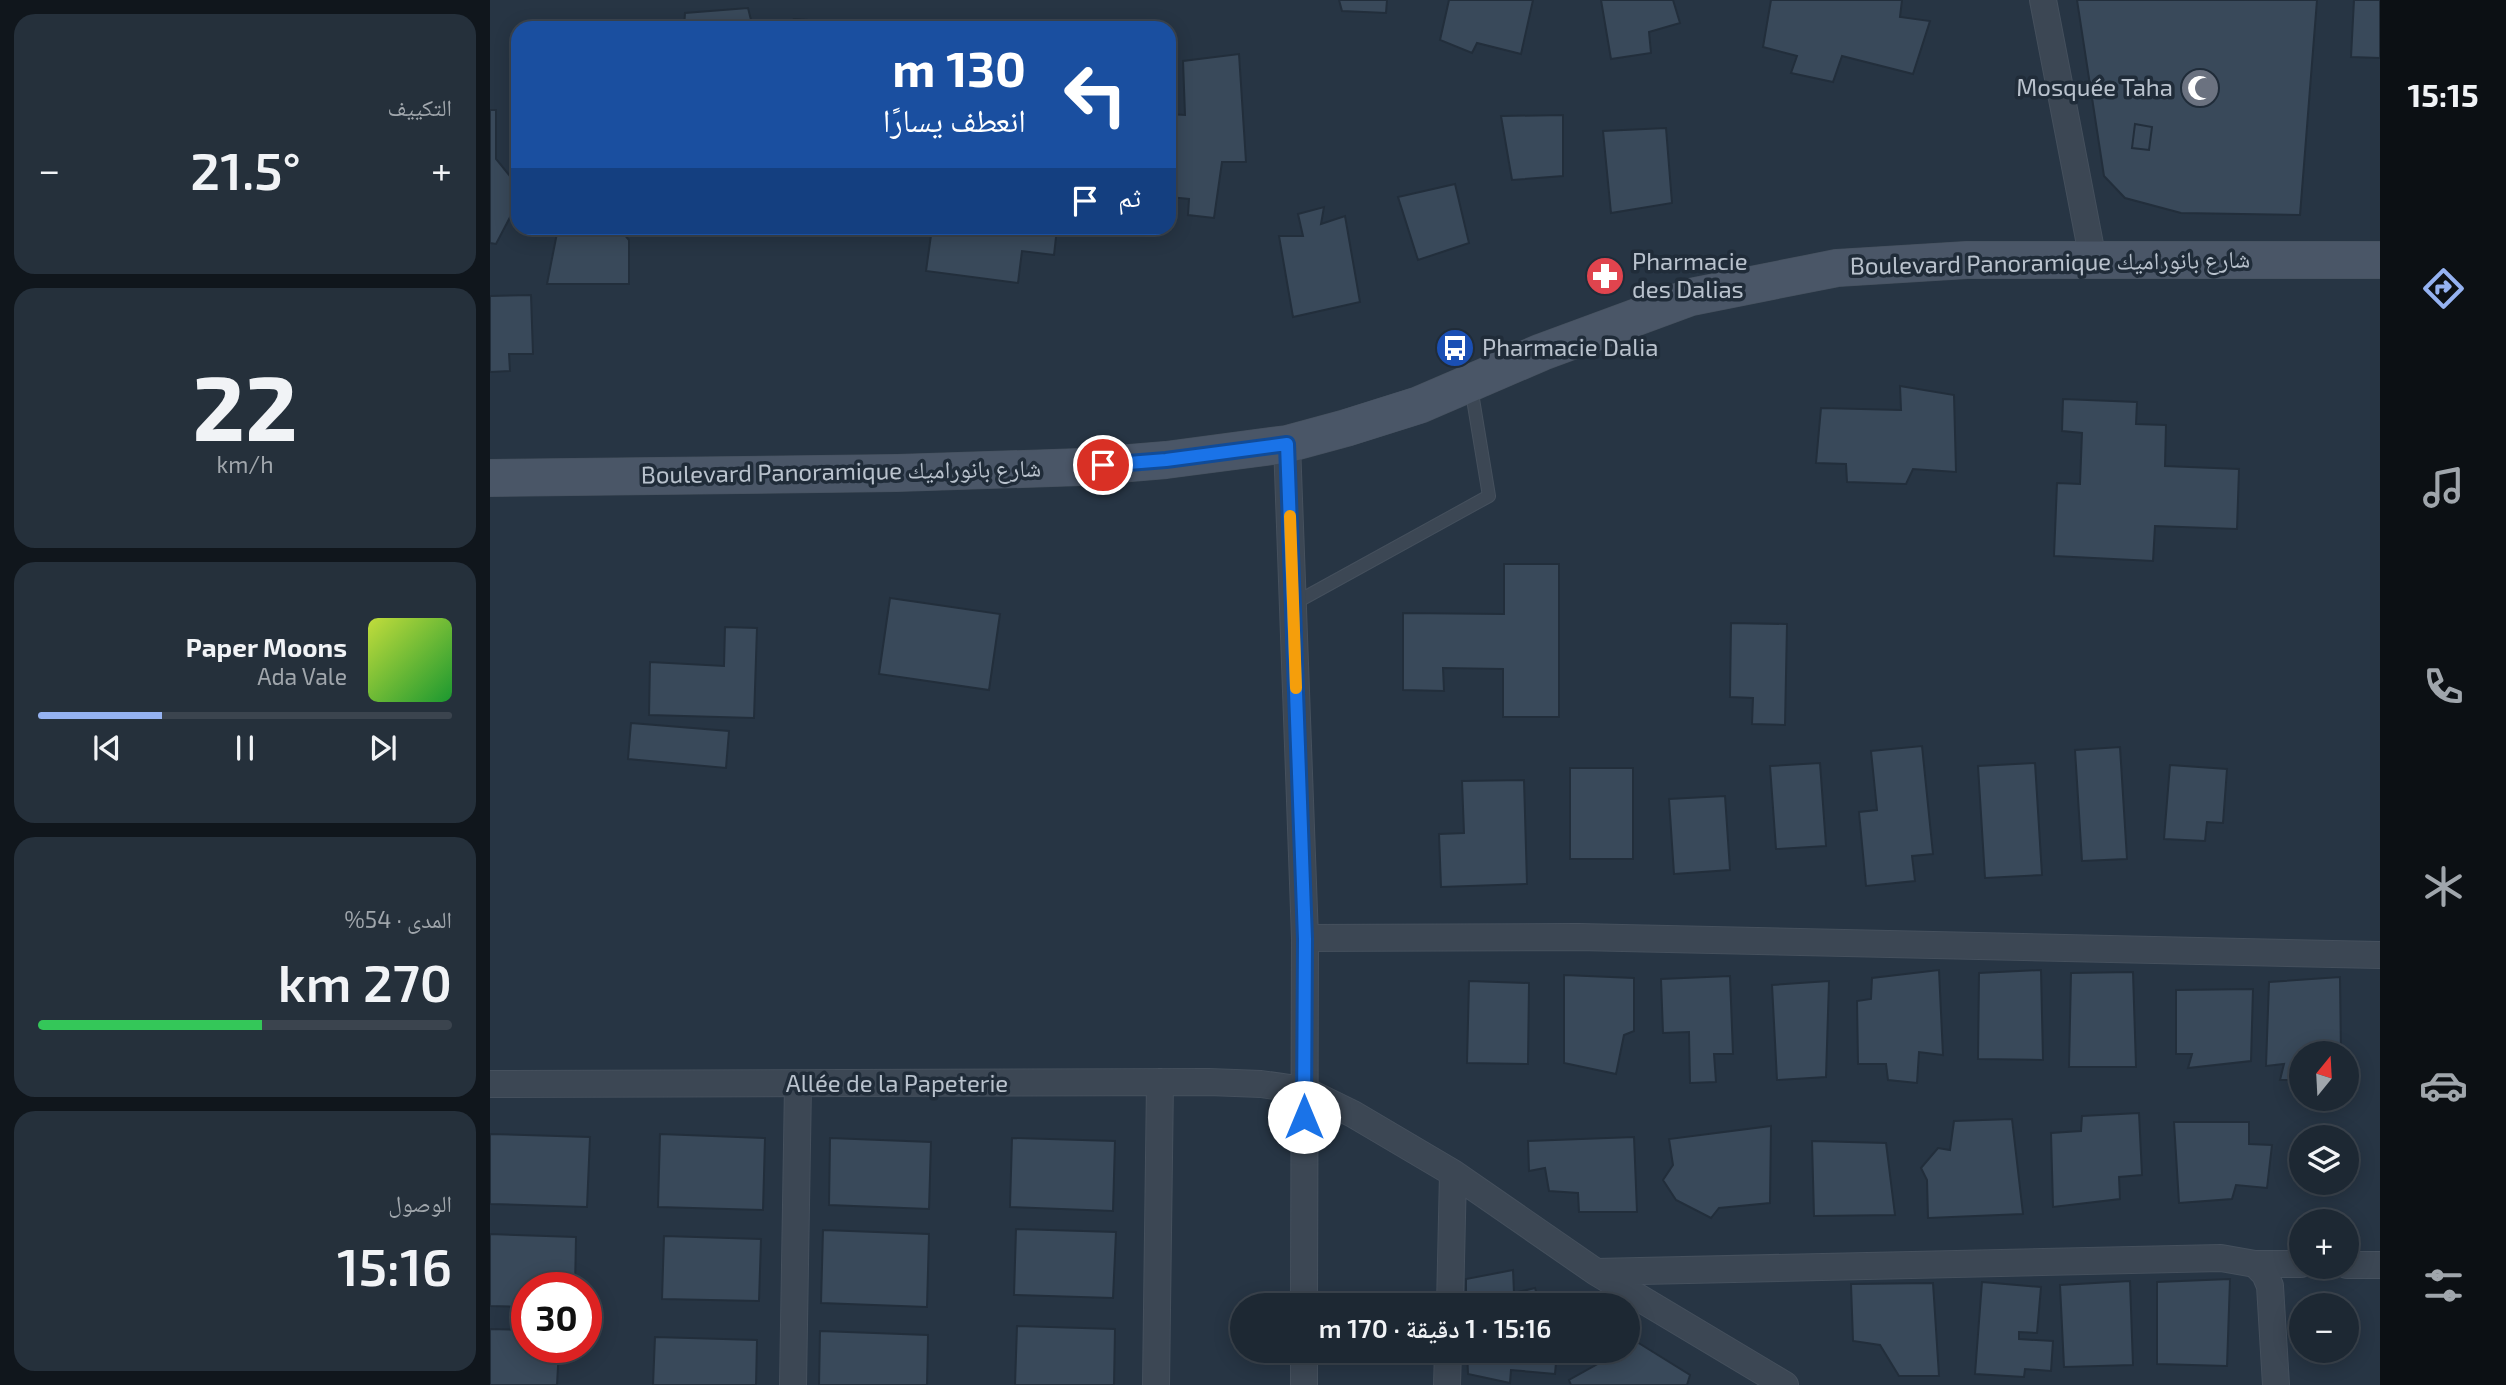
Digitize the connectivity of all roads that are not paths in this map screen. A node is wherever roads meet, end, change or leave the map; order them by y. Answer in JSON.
{"nodes":[{"id":1,"x":2043,"y":0,"type":"edge"},
{"id":2,"x":2094,"y":260,"type":"junction"},
{"id":3,"x":2380,"y":260,"type":"edge"},
{"id":4,"x":1470,"y":383,"type":"junction"},
{"id":5,"x":1287,"y":444,"type":"junction"},
{"id":6,"x":490,"y":478,"type":"edge"},
{"id":7,"x":1293,"y":604,"type":"junction"},
{"id":8,"x":1305,"y":939,"type":"junction"},
{"id":9,"x":2380,"y":955,"type":"edge"},
{"id":10,"x":1160,"y":1082,"type":"junction"},
{"id":11,"x":490,"y":1084,"type":"edge"},
{"id":12,"x":798,"y":1085,"type":"junction"},
{"id":13,"x":1304,"y":1090,"type":"junction"},
{"id":14,"x":1453,"y":1173,"type":"junction"},
{"id":15,"x":2255,"y":1264,"type":"junction"},
{"id":16,"x":2289,"y":1264,"type":"edge"},
{"id":17,"x":2359,"y":1265,"type":"edge"},
{"id":18,"x":2380,"y":1265,"type":"edge"},
{"id":19,"x":1596,"y":1272,"type":"junction"},
{"id":20,"x":1304,"y":1293,"type":"edge"},
{"id":21,"x":1450,"y":1293,"type":"edge"},
{"id":22,"x":1304,"y":1363,"type":"edge"},
{"id":23,"x":1448,"y":1363,"type":"edge"},
{"id":24,"x":793,"y":1385,"type":"edge"},
{"id":25,"x":1156,"y":1385,"type":"edge"},
{"id":26,"x":1304,"y":1385,"type":"edge"},
{"id":27,"x":1447,"y":1385,"type":"edge"},
{"id":28,"x":1785,"y":1385,"type":"edge"},
{"id":29,"x":2276,"y":1385,"type":"edge"}],
"edges":[{"from":1,"to":2,"type":"street"},
{"from":2,"to":3,"type":"main road","name":"Boulevard Panoramique شارع بانوراميك"},
{"from":2,"to":4,"type":"main road","name":"Boulevard Panoramique شارع بانوراميك"},
{"from":4,"to":5,"type":"main road","name":"Boulevard Panoramique شارع بانوراميك"},
{"from":4,"to":7,"type":"lane"},
{"from":5,"to":6,"type":"main road","name":"Boulevard Panoramique شارع بانوراميك"},
{"from":5,"to":7,"type":"street"},
{"from":7,"to":8,"type":"street"},
{"from":8,"to":9,"type":"street"},
{"from":8,"to":13,"type":"street"},
{"from":10,"to":12,"type":"street","name":"Allée de la Papeterie"},
{"from":10,"to":13,"type":"street","name":"Allée de la Papeterie"},
{"from":10,"to":25,"type":"street"},
{"from":11,"to":12,"type":"street","name":"Allée de la Papeterie"},
{"from":12,"to":24,"type":"street"},
{"from":13,"to":14,"type":"street","name":"Allée de la Papeterie"},
{"from":13,"to":20,"type":"street"},
{"from":14,"to":19,"type":"street","name":"Allée de la Papeterie"},
{"from":14,"to":21,"type":"street"},
{"from":15,"to":16,"type":"street"},
{"from":15,"to":19,"type":"street"},
{"from":15,"to":29,"type":"street"},
{"from":17,"to":18,"type":"street"},
{"from":19,"to":28,"type":"street","name":"Allée de la Papeterie"},
{"from":22,"to":26,"type":"street"},
{"from":23,"to":27,"type":"street"}]}
